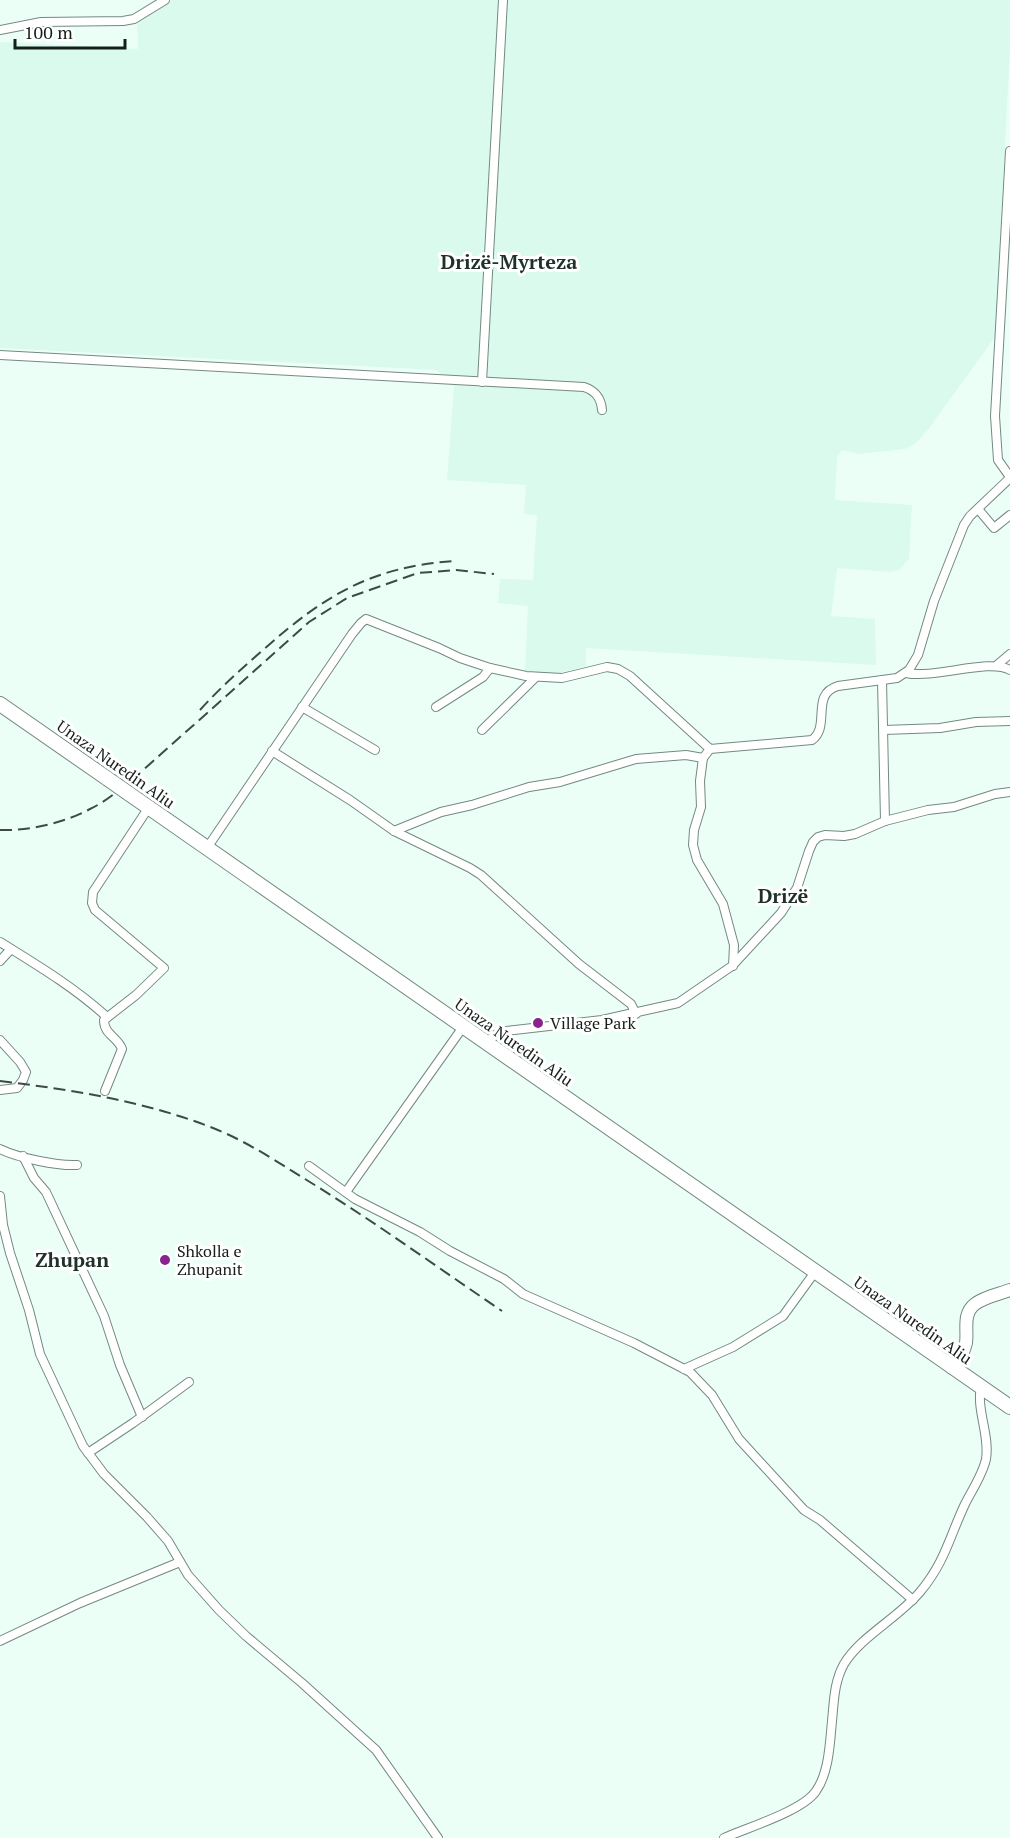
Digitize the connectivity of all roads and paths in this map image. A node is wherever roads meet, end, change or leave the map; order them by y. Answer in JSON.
{"nodes":[{"id":1,"x":165,"y":0,"type":"edge"},
{"id":2,"x":503,"y":0,"type":"edge"},
{"id":3,"x":0,"y":30,"type":"edge"},
{"id":4,"x":1010,"y":151,"type":"edge"},
{"id":5,"x":0,"y":355,"type":"edge"},
{"id":6,"x":482,"y":382,"type":"junction"},
{"id":7,"x":602,"y":410,"type":"dead end"},
{"id":8,"x":1010,"y":478,"type":"edge"},
{"id":9,"x":978,"y":509,"type":"junction"},
{"id":10,"x":1010,"y":515,"type":"edge"},
{"id":11,"x":1010,"y":654,"type":"edge"},
{"id":12,"x":997,"y":665,"type":"junction"},
{"id":13,"x":490,"y":668,"type":"junction"},
{"id":14,"x":1010,"y":670,"type":"edge"},
{"id":15,"x":906,"y":673,"type":"junction"},
{"id":16,"x":535,"y":678,"type":"junction"},
{"id":17,"x":882,"y":680,"type":"junction"},
{"id":18,"x":0,"y":704,"type":"edge"},
{"id":19,"x":302,"y":707,"type":"junction"},
{"id":20,"x":436,"y":707,"type":"dead end"},
{"id":21,"x":1010,"y":721,"type":"edge"},
{"id":22,"x":482,"y":730,"type":"dead end"},
{"id":23,"x":885,"y":730,"type":"junction"},
{"id":24,"x":710,"y":749,"type":"junction"},
{"id":25,"x":375,"y":750,"type":"dead end"},
{"id":26,"x":272,"y":751,"type":"junction"},
{"id":27,"x":703,"y":758,"type":"junction"},
{"id":28,"x":1010,"y":792,"type":"edge"},
{"id":29,"x":149,"y":807,"type":"junction"},
{"id":30,"x":885,"y":821,"type":"junction"},
{"id":31,"x":394,"y":831,"type":"junction"},
{"id":32,"x":207,"y":848,"type":"junction"},
{"id":33,"x":0,"y":942,"type":"edge"},
{"id":34,"x":11,"y":949,"type":"junction"},
{"id":35,"x":0,"y":961,"type":"edge"},
{"id":36,"x":732,"y":966,"type":"junction"},
{"id":37,"x":636,"y":1014,"type":"junction"},
{"id":38,"x":107,"y":1017,"type":"junction"},
{"id":39,"x":463,"y":1027,"type":"junction"},
{"id":40,"x":0,"y":1040,"type":"edge"},
{"id":41,"x":485,"y":1043,"type":"junction"},
{"id":42,"x":0,"y":1090,"type":"edge"},
{"id":43,"x":105,"y":1091,"type":"dead end"},
{"id":44,"x":0,"y":1149,"type":"edge"},
{"id":45,"x":23,"y":1156,"type":"junction"},
{"id":46,"x":78,"y":1165,"type":"dead end"},
{"id":47,"x":309,"y":1166,"type":"dead end"},
{"id":48,"x":346,"y":1192,"type":"junction"},
{"id":49,"x":0,"y":1196,"type":"edge"},
{"id":50,"x":815,"y":1272,"type":"junction"},
{"id":51,"x":1010,"y":1290,"type":"edge"},
{"id":52,"x":952,"y":1368,"type":"junction"},
{"id":53,"x":684,"y":1369,"type":"junction"},
{"id":54,"x":189,"y":1382,"type":"dead end"},
{"id":55,"x":981,"y":1386,"type":"junction"},
{"id":56,"x":1010,"y":1407,"type":"edge"},
{"id":57,"x":142,"y":1417,"type":"junction"},
{"id":58,"x":88,"y":1453,"type":"junction"},
{"id":59,"x":180,"y":1563,"type":"junction"},
{"id":60,"x":913,"y":1600,"type":"junction"},
{"id":61,"x":0,"y":1641,"type":"edge"},
{"id":62,"x":438,"y":1838,"type":"edge"},
{"id":63,"x":724,"y":1838,"type":"edge"}],
"edges":[{"from":1,"to":3,"type":"street"},
{"from":2,"to":6,"type":"street"},
{"from":4,"to":8,"type":"street"},
{"from":5,"to":6,"type":"street"},
{"from":6,"to":7,"type":"street"},
{"from":8,"to":9,"type":"street"},
{"from":9,"to":10,"type":"street"},
{"from":9,"to":15,"type":"street"},
{"from":11,"to":12,"type":"street"},
{"from":12,"to":14,"type":"street"},
{"from":12,"to":15,"type":"street"},
{"from":13,"to":16,"type":"street"},
{"from":13,"to":19,"type":"street"},
{"from":13,"to":20,"type":"street"},
{"from":15,"to":17,"type":"street"},
{"from":16,"to":22,"type":"street"},
{"from":16,"to":24,"type":"street"},
{"from":17,"to":23,"type":"street"},
{"from":17,"to":24,"type":"street"},
{"from":18,"to":29,"type":"main road","name":"Unaza Nuredin Aliu","bridge":true},
{"from":19,"to":25,"type":"street"},
{"from":19,"to":26,"type":"street"},
{"from":21,"to":23,"type":"street"},
{"from":23,"to":30,"type":"street"},
{"from":24,"to":27,"type":"street"},
{"from":26,"to":31,"type":"street"},
{"from":26,"to":32,"type":"street"},
{"from":27,"to":31,"type":"street"},
{"from":27,"to":36,"type":"street"},
{"from":28,"to":30,"type":"street"},
{"from":29,"to":32,"type":"main road","name":"Unaza Nuredin Aliu"},
{"from":29,"to":38,"type":"street"},
{"from":30,"to":36,"type":"street"},
{"from":31,"to":37,"type":"street"},
{"from":32,"to":39,"type":"main road","name":"Unaza Nuredin Aliu"},
{"from":33,"to":34,"type":"street"},
{"from":34,"to":35,"type":"street"},
{"from":34,"to":38,"type":"street"},
{"from":36,"to":37,"type":"street"},
{"from":37,"to":41,"type":"street"},
{"from":38,"to":43,"type":"street"},
{"from":39,"to":41,"type":"main road","name":"Unaza Nuredin Aliu"},
{"from":39,"to":48,"type":"street"},
{"from":40,"to":42,"type":"street"},
{"from":41,"to":50,"type":"main road","name":"Unaza Nuredin Aliu"},
{"from":44,"to":45,"type":"street"},
{"from":45,"to":46,"type":"street"},
{"from":45,"to":57,"type":"street"},
{"from":47,"to":48,"type":"street"},
{"from":48,"to":53,"type":"street"},
{"from":49,"to":58,"type":"street"},
{"from":50,"to":52,"type":"main road","name":"Unaza Nuredin Aliu"},
{"from":50,"to":53,"type":"street"},
{"from":51,"to":52,"type":"main road"},
{"from":52,"to":55,"type":"main road","name":"Unaza Nuredin Aliu"},
{"from":53,"to":60,"type":"street"},
{"from":54,"to":57,"type":"street"},
{"from":55,"to":56,"type":"main road","name":"Unaza Nuredin Aliu"},
{"from":55,"to":60,"type":"street"},
{"from":57,"to":58,"type":"street"},
{"from":58,"to":59,"type":"street"},
{"from":59,"to":61,"type":"street"},
{"from":59,"to":62,"type":"street"},
{"from":60,"to":63,"type":"street"}]}
